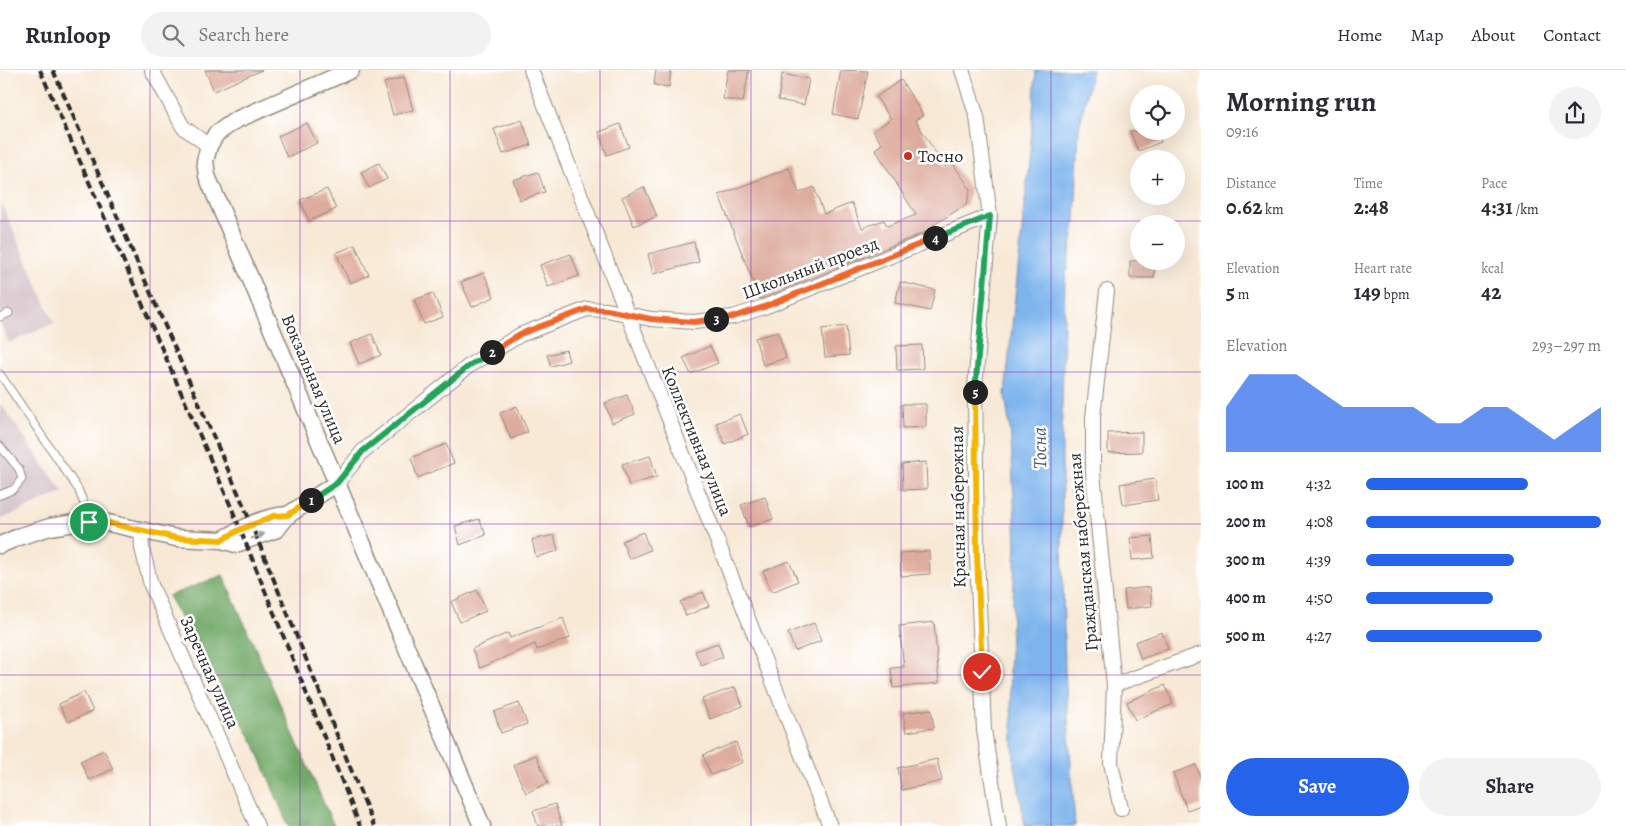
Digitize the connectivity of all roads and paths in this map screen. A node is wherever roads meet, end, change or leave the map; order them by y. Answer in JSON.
{"nodes":[{"id":1,"x":152,"y":70,"type":"edge"},
{"id":2,"x":351,"y":70,"type":"edge"},
{"id":3,"x":531,"y":70,"type":"edge"},
{"id":4,"x":962,"y":70,"type":"edge"},
{"id":5,"x":209,"y":146,"type":"junction"},
{"id":6,"x":990,"y":216,"type":"junction"},
{"id":7,"x":1106,"y":291,"type":"dead end"},
{"id":8,"x":9,"y":313,"type":"dead end"},
{"id":9,"x":627,"y":314,"type":"junction"},
{"id":10,"x":0,"y":317,"type":"edge"},
{"id":11,"x":0,"y":374,"type":"edge"},
{"id":12,"x":0,"y":446,"type":"edge"},
{"id":13,"x":337,"y":483,"type":"junction"},
{"id":14,"x":0,"y":495,"type":"edge"},
{"id":15,"x":89,"y":522,"type":"junction"},
{"id":16,"x":141,"y":530,"type":"junction"},
{"id":17,"x":0,"y":546,"type":"edge"},
{"id":18,"x":1201,"y":654,"type":"edge"},
{"id":19,"x":1114,"y":685,"type":"junction"},
{"id":20,"x":1121,"y":808,"type":"dead end"},
{"id":21,"x":257,"y":826,"type":"edge"},
{"id":22,"x":482,"y":826,"type":"edge"},
{"id":23,"x":830,"y":826,"type":"edge"},
{"id":24,"x":999,"y":826,"type":"edge"}],
"edges":[{"from":1,"to":5,"type":"street"},
{"from":2,"to":5,"type":"street"},
{"from":3,"to":9,"type":"street","name":"Коллективная улица"},
{"from":4,"to":6,"type":"street","name":"Красная набережная"},
{"from":5,"to":13,"type":"street","name":"Вокзальная улица"},
{"from":6,"to":9,"type":"street","name":"Школьный проезд"},
{"from":6,"to":24,"type":"street","name":"Красная набережная"},
{"from":7,"to":19,"type":"street","name":"Гражданская набережная"},
{"from":8,"to":10,"type":"lane"},
{"from":9,"to":13,"type":"street","name":"Школьный проезд"},
{"from":9,"to":23,"type":"street","name":"Коллективная улица"},
{"from":11,"to":15,"type":"lane"},
{"from":12,"to":14,"type":"lane"},
{"from":13,"to":16,"type":"street"},
{"from":13,"to":22,"type":"street","name":"Вокзальная улица"},
{"from":15,"to":16,"type":"street"},
{"from":15,"to":17,"type":"street"},
{"from":16,"to":21,"type":"street","name":"Заречная улица"},
{"from":18,"to":19,"type":"street"},
{"from":19,"to":20,"type":"street","name":"Гражданская набережная"}]}
